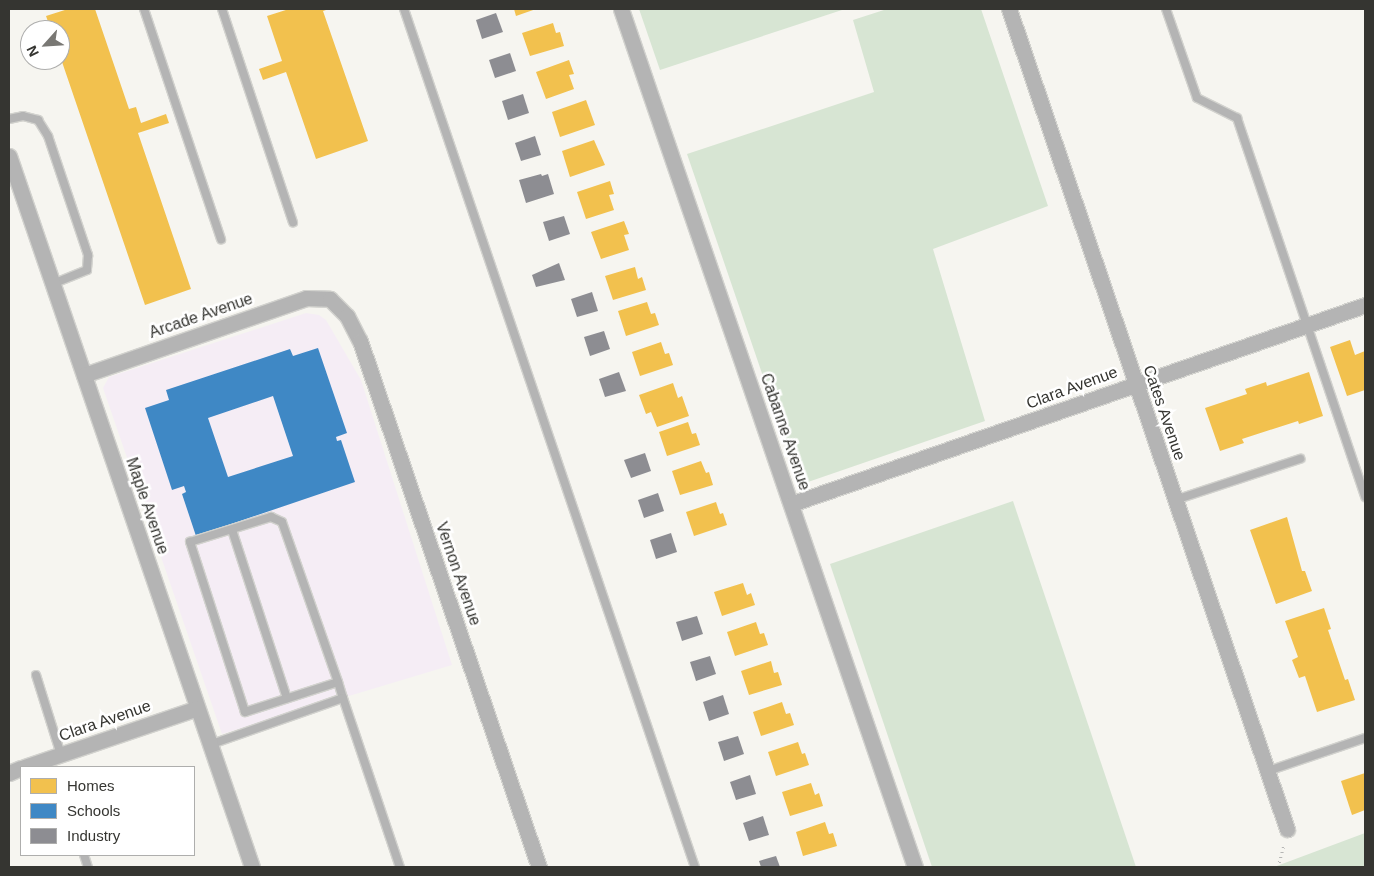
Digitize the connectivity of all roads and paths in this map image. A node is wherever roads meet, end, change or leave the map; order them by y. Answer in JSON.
{"nodes":[{"id":1,"x":144,"y":9,"type":"edge"},
{"id":2,"x":222,"y":9,"type":"edge"},
{"id":3,"x":404,"y":9,"type":"edge"},
{"id":4,"x":621,"y":9,"type":"edge"},
{"id":5,"x":1009,"y":9,"type":"edge"},
{"id":6,"x":1166,"y":9,"type":"edge"},
{"id":7,"x":9,"y":119,"type":"edge"},
{"id":8,"x":9,"y":156,"type":"edge"},
{"id":9,"x":293,"y":222,"type":"dead end"},
{"id":10,"x":221,"y":238,"type":"dead end"},
{"id":11,"x":53,"y":284,"type":"junction"},
{"id":12,"x":330,"y":299,"type":"joint"},
{"id":13,"x":1365,"y":305,"type":"edge"},
{"id":14,"x":1308,"y":325,"type":"junction"},
{"id":15,"x":84,"y":375,"type":"junction"},
{"id":16,"x":1135,"y":384,"type":"junction"},
{"id":17,"x":1300,"y":459,"type":"dead end"},
{"id":18,"x":1365,"y":497,"type":"edge"},
{"id":19,"x":1175,"y":500,"type":"junction"},
{"id":20,"x":791,"y":504,"type":"junction"},
{"id":21,"x":232,"y":530,"type":"junction"},
{"id":22,"x":36,"y":675,"type":"dead end"},
{"id":23,"x":338,"y":682,"type":"junction"},
{"id":24,"x":287,"y":698,"type":"junction"},
{"id":25,"x":343,"y":698,"type":"junction"},
{"id":26,"x":196,"y":708,"type":"junction"},
{"id":27,"x":1365,"y":738,"type":"edge"},
{"id":28,"x":209,"y":745,"type":"junction"},
{"id":29,"x":55,"y":760,"type":"edge"},
{"id":30,"x":31,"y":766,"type":"edge"},
{"id":31,"x":1268,"y":771,"type":"junction"},
{"id":32,"x":1287,"y":829,"type":"joint"},
{"id":33,"x":252,"y":867,"type":"edge"},
{"id":34,"x":400,"y":867,"type":"edge"},
{"id":35,"x":539,"y":867,"type":"edge"},
{"id":36,"x":695,"y":867,"type":"edge"},
{"id":37,"x":915,"y":867,"type":"edge"},
{"id":38,"x":1278,"y":867,"type":"edge"}],
"edges":[{"from":1,"to":10,"type":"lane"},
{"from":2,"to":9,"type":"lane"},
{"from":3,"to":36,"type":"lane"},
{"from":4,"to":20,"type":"street","name":"Cabanne Avenue"},
{"from":5,"to":16,"type":"street","name":"Cates Avenue"},
{"from":6,"to":14,"type":"lane"},
{"from":7,"to":11,"type":"lane"},
{"from":8,"to":11,"type":"street","name":"Maple Avenue"},
{"from":11,"to":15,"type":"street","name":"Maple Avenue"},
{"from":12,"to":15,"type":"street","name":"Arcade Avenue"},
{"from":12,"to":35,"type":"street","name":"Vernon Avenue"},
{"from":13,"to":14,"type":"street","name":"Clara Avenue"},
{"from":14,"to":16,"type":"street","name":"Clara Avenue"},
{"from":14,"to":18,"type":"lane"},
{"from":15,"to":26,"type":"street","name":"Maple Avenue"},
{"from":16,"to":19,"type":"street","name":"Cates Avenue"},
{"from":16,"to":20,"type":"street","name":"Clara Avenue"},
{"from":17,"to":19,"type":"lane"},
{"from":19,"to":31,"type":"street","name":"Cates Avenue"},
{"from":20,"to":37,"type":"street","name":"Cabanne Avenue"},
{"from":21,"to":23,"type":"lane"},
{"from":21,"to":24,"type":"lane"},
{"from":21,"to":24,"type":"lane"},
{"from":22,"to":29,"type":"lane"},
{"from":23,"to":24,"type":"lane"},
{"from":23,"to":25,"type":"lane"},
{"from":25,"to":28,"type":"lane"},
{"from":25,"to":34,"type":"lane"},
{"from":26,"to":28,"type":"street","name":"Maple Avenue"},
{"from":26,"to":29,"type":"street","name":"Clara Avenue"},
{"from":27,"to":31,"type":"lane"},
{"from":28,"to":33,"type":"street","name":"Maple Avenue"},
{"from":29,"to":30,"type":"street","name":"Clara Avenue"},
{"from":31,"to":32,"type":"street","name":"Cates Avenue"},
{"from":32,"to":38,"type":"path"}]}
